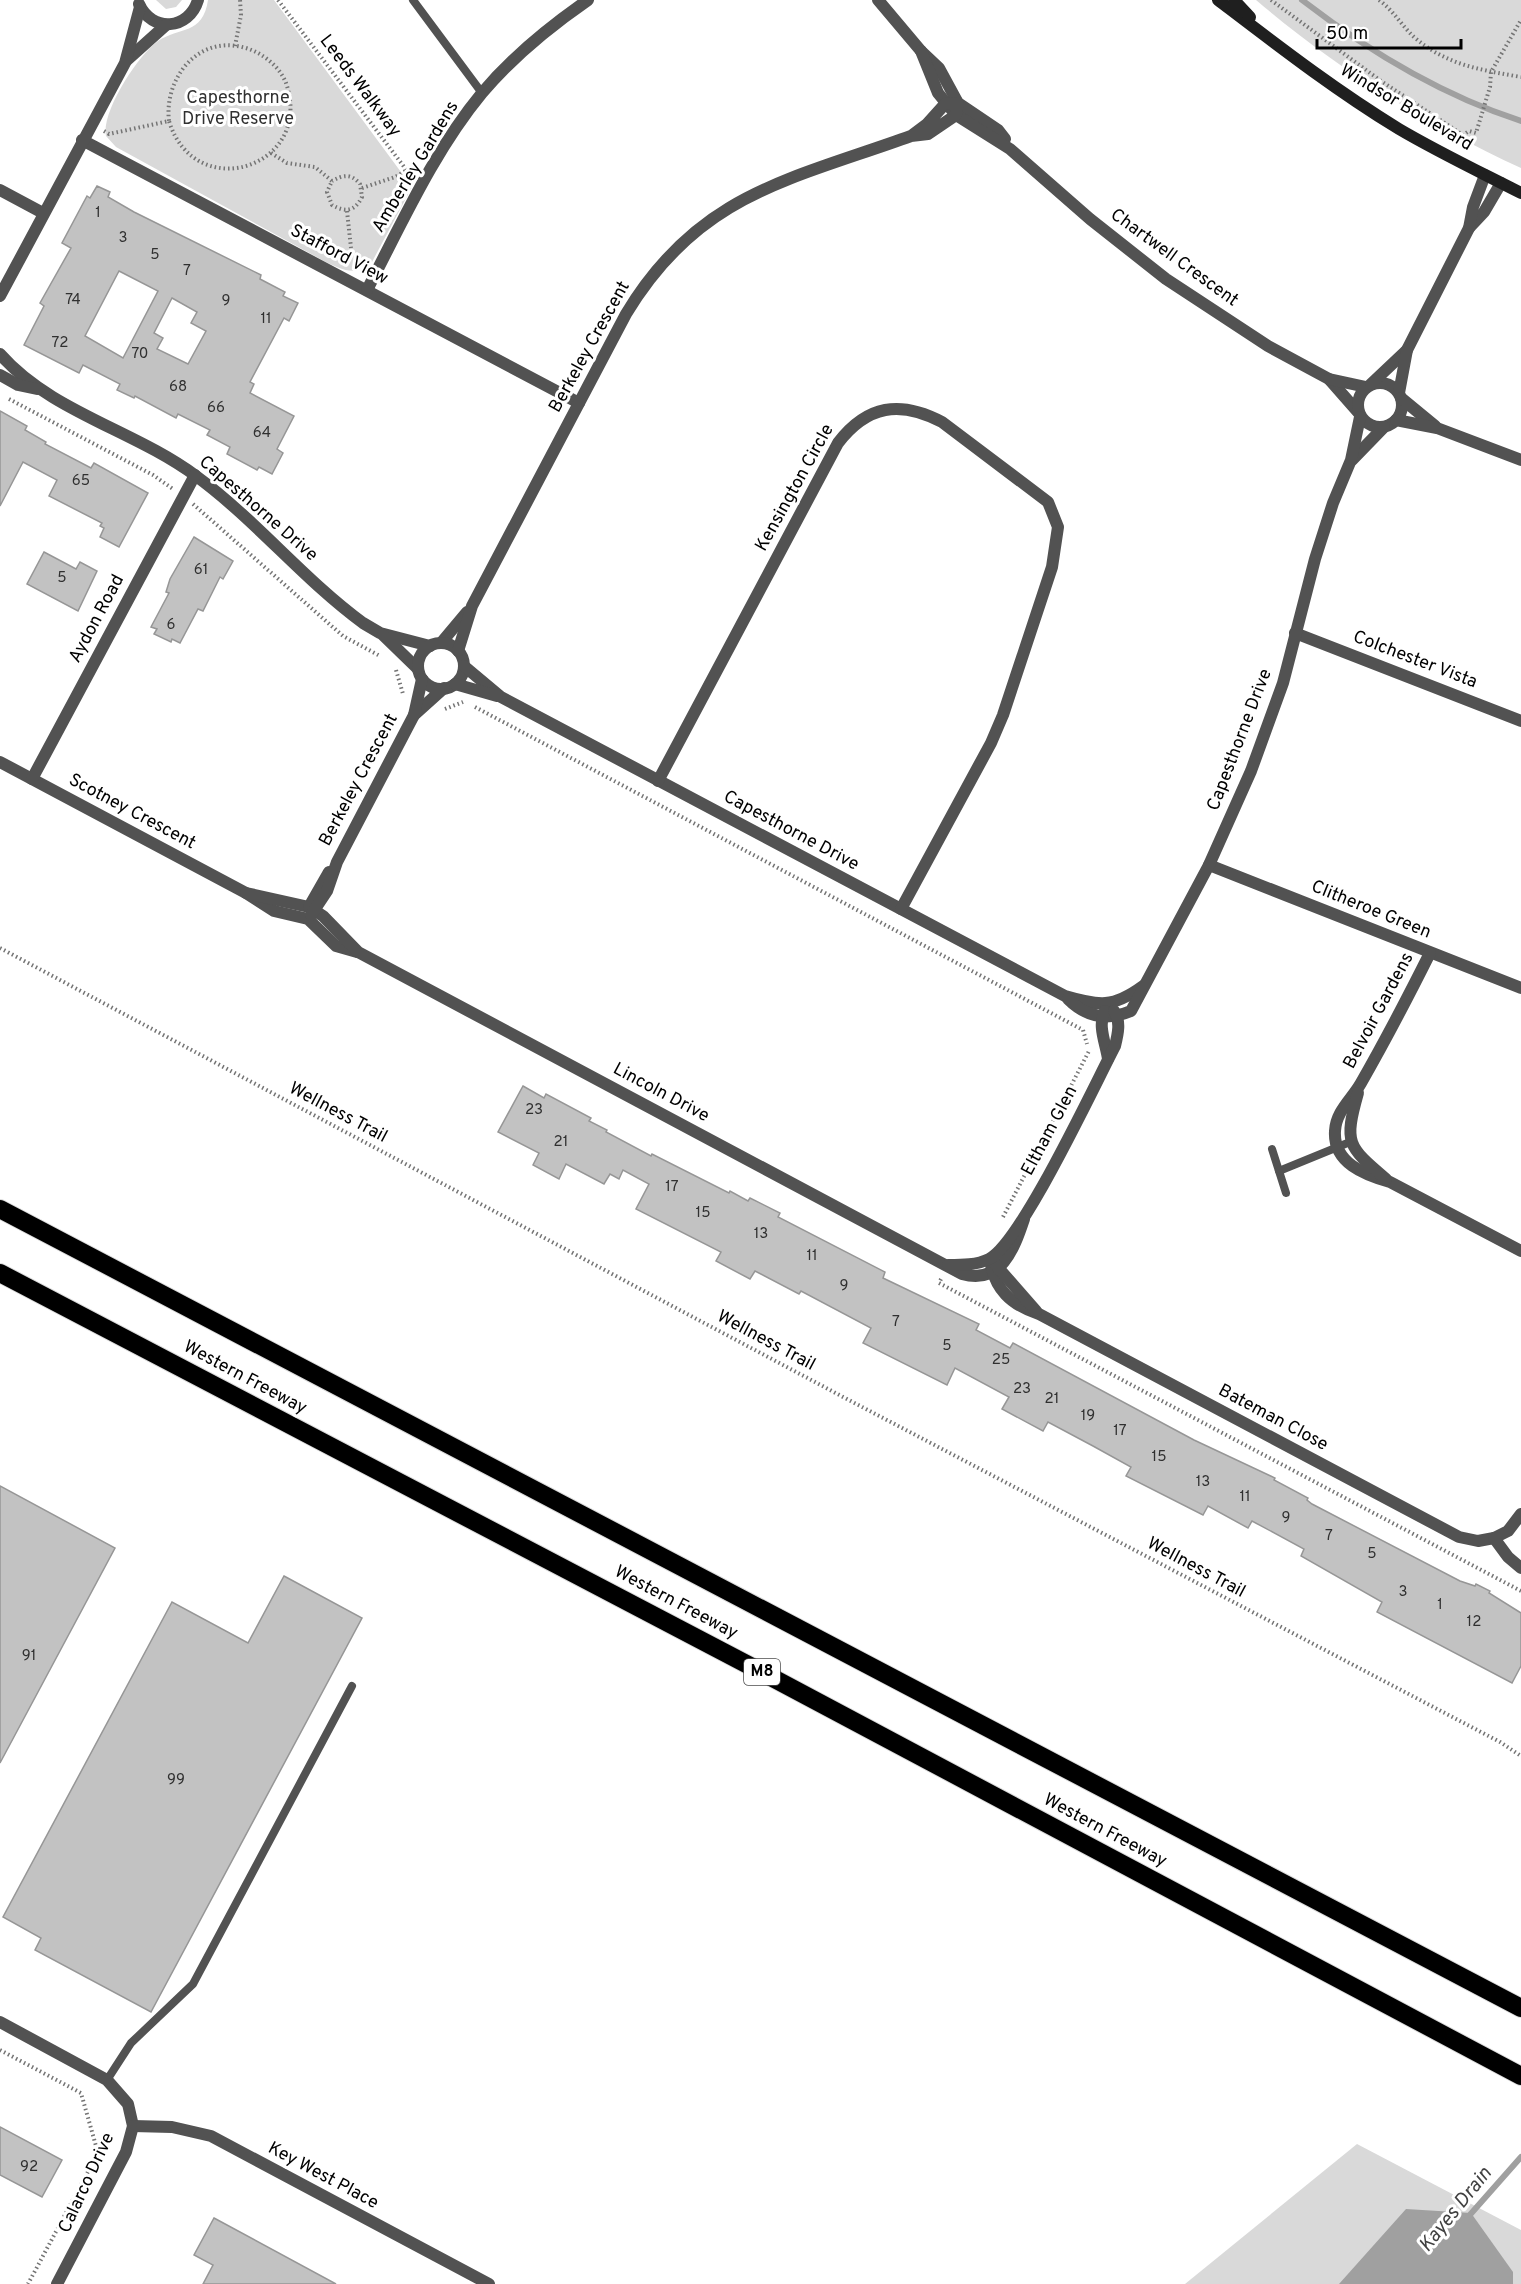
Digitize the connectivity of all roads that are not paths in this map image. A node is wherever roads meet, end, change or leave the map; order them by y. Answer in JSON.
{"nodes":[{"id":1,"x":198,"y":0,"type":"edge"},
{"id":2,"x":413,"y":0,"type":"edge"},
{"id":3,"x":588,"y":0,"type":"edge"},
{"id":4,"x":878,"y":0,"type":"edge"},
{"id":5,"x":1218,"y":0,"type":"edge"},
{"id":6,"x":1234,"y":0,"type":"edge"},
{"id":7,"x":139,"y":3,"type":"edge"},
{"id":8,"x":166,"y":25,"type":"junction"},
{"id":9,"x":1278,"y":46,"type":"junction"},
{"id":10,"x":921,"y":51,"type":"junction"},
{"id":11,"x":124,"y":63,"type":"junction"},
{"id":12,"x":482,"y":93,"type":"junction"},
{"id":13,"x":945,"y":104,"type":"junction"},
{"id":14,"x":957,"y":109,"type":"junction"},
{"id":15,"x":911,"y":136,"type":"junction"},
{"id":16,"x":82,"y":140,"type":"junction"},
{"id":17,"x":1485,"y":176,"type":"junction"},
{"id":18,"x":1501,"y":183,"type":"junction"},
{"id":19,"x":0,"y":190,"type":"edge"},
{"id":20,"x":1521,"y":193,"type":"edge"},
{"id":21,"x":43,"y":213,"type":"junction"},
{"id":22,"x":1468,"y":228,"type":"junction"},
{"id":23,"x":367,"y":290,"type":"junction"},
{"id":24,"x":0,"y":296,"type":"edge"},
{"id":25,"x":1407,"y":350,"type":"junction"},
{"id":26,"x":0,"y":354,"type":"edge"},
{"id":27,"x":0,"y":375,"type":"edge"},
{"id":28,"x":1329,"y":379,"type":"junction"},
{"id":29,"x":1369,"y":385,"type":"junction"},
{"id":30,"x":41,"y":390,"type":"junction"},
{"id":31,"x":1400,"y":395,"type":"junction"},
{"id":32,"x":579,"y":403,"type":"junction"},
{"id":33,"x":1359,"y":415,"type":"junction"},
{"id":34,"x":1396,"y":420,"type":"junction"},
{"id":35,"x":1384,"y":427,"type":"junction"},
{"id":36,"x":1437,"y":428,"type":"junction"},
{"id":37,"x":1351,"y":460,"type":"junction"},
{"id":38,"x":1521,"y":460,"type":"edge"},
{"id":39,"x":195,"y":475,"type":"junction"},
{"id":40,"x":472,"y":606,"type":"junction"},
{"id":41,"x":380,"y":633,"type":"junction"},
{"id":42,"x":1295,"y":633,"type":"junction"},
{"id":43,"x":436,"y":644,"type":"junction"},
{"id":44,"x":458,"y":651,"type":"junction"},
{"id":45,"x":464,"y":666,"type":"junction"},
{"id":46,"x":420,"y":674,"type":"junction"},
{"id":47,"x":449,"y":686,"type":"junction"},
{"id":48,"x":501,"y":697,"type":"junction"},
{"id":49,"x":421,"y":703,"type":"junction"},
{"id":50,"x":1521,"y":721,"type":"edge"},
{"id":51,"x":0,"y":762,"type":"edge"},
{"id":52,"x":32,"y":779,"type":"junction"},
{"id":53,"x":658,"y":781,"type":"junction"},
{"id":54,"x":1209,"y":865,"type":"junction"},
{"id":55,"x":901,"y":909,"type":"junction"},
{"id":56,"x":311,"y":912,"type":"junction"},
{"id":57,"x":1430,"y":953,"type":"junction"},
{"id":58,"x":1143,"y":986,"type":"junction"},
{"id":59,"x":1521,"y":988,"type":"edge"},
{"id":60,"x":1065,"y":996,"type":"junction"},
{"id":61,"x":1109,"y":1004,"type":"junction"},
{"id":62,"x":1118,"y":1016,"type":"junction"},
{"id":63,"x":1101,"y":1017,"type":"junction"},
{"id":64,"x":1108,"y":1059,"type":"junction"},
{"id":65,"x":1360,"y":1086,"type":"junction"},
{"id":66,"x":1350,"y":1142,"type":"junction"},
{"id":67,"x":1338,"y":1147,"type":"junction"},
{"id":68,"x":1272,"y":1149,"type":"dead end"},
{"id":69,"x":1279,"y":1171,"type":"junction"},
{"id":70,"x":1390,"y":1182,"type":"junction"},
{"id":71,"x":1286,"y":1193,"type":"dead end"},
{"id":72,"x":0,"y":1209,"type":"edge"},
{"id":73,"x":1521,"y":1251,"type":"edge"},
{"id":74,"x":994,"y":1267,"type":"junction"},
{"id":75,"x":0,"y":1273,"type":"edge"},
{"id":76,"x":1521,"y":1514,"type":"edge"},
{"id":77,"x":1494,"y":1538,"type":"junction"},
{"id":78,"x":1521,"y":1568,"type":"edge"},
{"id":79,"x":352,"y":1686,"type":"dead end"},
{"id":80,"x":1521,"y":2008,"type":"edge"},
{"id":81,"x":0,"y":2022,"type":"edge"},
{"id":82,"x":1521,"y":2076,"type":"edge"},
{"id":83,"x":107,"y":2080,"type":"junction"},
{"id":84,"x":133,"y":2126,"type":"junction"},
{"id":85,"x":57,"y":2284,"type":"edge"},
{"id":86,"x":489,"y":2284,"type":"edge"}],
"edges":[{"from":1,"to":8,"type":"street"},
{"from":2,"to":12,"type":"lane"},
{"from":3,"to":12,"type":"street","name":"Amberley Gardens"},
{"from":4,"to":10,"type":"street","name":"Chartwell Crescent"},
{"from":5,"to":9,"type":"street","name":"Windsor Boulevard"},
{"from":6,"to":9,"type":"street","name":"Windsor Boulevard"},
{"from":7,"to":8,"type":"street"},
{"from":7,"to":11,"type":"street"},
{"from":8,"to":11,"type":"street"},
{"from":9,"to":17,"type":"street","name":"Windsor Boulevard"},
{"from":10,"to":13,"type":"street","name":"Chartwell Crescent"},
{"from":10,"to":14,"type":"street","name":"Chartwell Crescent"},
{"from":11,"to":16,"type":"street"},
{"from":12,"to":23,"type":"street","name":"Amberley Gardens"},
{"from":13,"to":14,"type":"street"},
{"from":13,"to":15,"type":"street","name":"Berkeley Crescent"},
{"from":14,"to":15,"type":"street","name":"Berkeley Crescent"},
{"from":14,"to":28,"type":"street","name":"Chartwell Crescent"},
{"from":15,"to":32,"type":"street","name":"Berkeley Crescent"},
{"from":16,"to":21,"type":"street"},
{"from":16,"to":23,"type":"street","name":"Stafford View"},
{"from":17,"to":18,"type":"street","name":"Windsor Boulevard"},
{"from":17,"to":22,"type":"street"},
{"from":18,"to":20,"type":"street","name":"Windsor Boulevard"},
{"from":18,"to":22,"type":"street"},
{"from":19,"to":21,"type":"street"},
{"from":21,"to":24,"type":"street"},
{"from":22,"to":25,"type":"street"},
{"from":23,"to":32,"type":"street","name":"Stafford View"},
{"from":25,"to":29,"type":"street"},
{"from":25,"to":31,"type":"street"},
{"from":26,"to":30,"type":"street","name":"Capesthorne Drive"},
{"from":27,"to":30,"type":"street","name":"Capesthorne Drive"},
{"from":28,"to":29,"type":"street","name":"Chartwell Crescent"},
{"from":28,"to":33,"type":"street","name":"Chartwell Crescent"},
{"from":29,"to":31,"type":"street"},
{"from":29,"to":33,"type":"street"},
{"from":30,"to":39,"type":"street","name":"Capesthorne Drive"},
{"from":31,"to":34,"type":"street"},
{"from":31,"to":36,"type":"street"},
{"from":32,"to":40,"type":"street","name":"Berkeley Crescent"},
{"from":33,"to":35,"type":"street"},
{"from":33,"to":37,"type":"street","name":"Capesthorne Drive"},
{"from":34,"to":35,"type":"street"},
{"from":34,"to":36,"type":"street"},
{"from":35,"to":37,"type":"street","name":"Capesthorne Drive"},
{"from":36,"to":38,"type":"street"},
{"from":37,"to":42,"type":"street","name":"Capesthorne Drive"},
{"from":39,"to":41,"type":"street","name":"Capesthorne Drive"},
{"from":39,"to":52,"type":"street","name":"Aydon Road"},
{"from":40,"to":43,"type":"street","name":"Berkeley Crescent"},
{"from":40,"to":44,"type":"street","name":"Berkeley Crescent"},
{"from":41,"to":43,"type":"street","name":"Capesthorne Drive"},
{"from":41,"to":46,"type":"street","name":"Capesthorne Drive"},
{"from":42,"to":50,"type":"street","name":"Colchester Vista"},
{"from":42,"to":54,"type":"street","name":"Capesthorne Drive"},
{"from":43,"to":44,"type":"street"},
{"from":43,"to":46,"type":"street"},
{"from":44,"to":45,"type":"street"},
{"from":45,"to":47,"type":"street"},
{"from":45,"to":48,"type":"street","name":"Capesthorne Drive"},
{"from":46,"to":47,"type":"street"},
{"from":46,"to":49,"type":"street","name":"Berkeley Crescent"},
{"from":47,"to":48,"type":"street","name":"Capesthorne Drive"},
{"from":47,"to":49,"type":"street","name":"Berkeley Crescent"},
{"from":48,"to":53,"type":"street","name":"Capesthorne Drive"},
{"from":49,"to":56,"type":"street","name":"Berkeley Crescent"},
{"from":51,"to":52,"type":"street","name":"Scotney Crescent"},
{"from":52,"to":56,"type":"street","name":"Scotney Crescent"},
{"from":53,"to":55,"type":"street","name":"Capesthorne Drive"},
{"from":53,"to":55,"type":"street","name":"Kensington Circle"},
{"from":54,"to":57,"type":"street","name":"Clitheroe Green"},
{"from":54,"to":58,"type":"street","name":"Capesthorne Drive"},
{"from":55,"to":60,"type":"street","name":"Capesthorne Drive"},
{"from":56,"to":74,"type":"street","name":"Lincoln Drive"},
{"from":57,"to":59,"type":"street","name":"Clitheroe Green"},
{"from":57,"to":65,"type":"street","name":"Belvoir Gardens"},
{"from":58,"to":61,"type":"street"},
{"from":58,"to":62,"type":"street","name":"Capesthorne Drive"},
{"from":60,"to":61,"type":"street","name":"Capesthorne Drive"},
{"from":60,"to":63,"type":"street","name":"Capesthorne Drive"},
{"from":61,"to":62,"type":"street"},
{"from":61,"to":63,"type":"street"},
{"from":62,"to":63,"type":"street","name":"Capesthorne Drive"},
{"from":62,"to":64,"type":"street","name":"Eltham Glen"},
{"from":63,"to":64,"type":"street"},
{"from":64,"to":74,"type":"street","name":"Eltham Glen"},
{"from":65,"to":66,"type":"street","name":"Belvoir Gardens"},
{"from":65,"to":67,"type":"street","name":"Belvoir Gardens"},
{"from":66,"to":67,"type":"lane"},
{"from":66,"to":70,"type":"street"},
{"from":67,"to":69,"type":"lane"},
{"from":67,"to":70,"type":"street"},
{"from":68,"to":69,"type":"lane"},
{"from":69,"to":71,"type":"lane"},
{"from":70,"to":73,"type":"street"},
{"from":72,"to":80,"type":"highway","name":"Western Freeway"},
{"from":74,"to":77,"type":"street","name":"Bateman Close"},
{"from":75,"to":82,"type":"highway","name":"Western Freeway","number":"M8"},
{"from":76,"to":77,"type":"street"},
{"from":77,"to":78,"type":"street"},
{"from":79,"to":83,"type":"lane"},
{"from":81,"to":83,"type":"street","name":"Calarco Drive"},
{"from":83,"to":84,"type":"street","name":"Calarco Drive"},
{"from":84,"to":85,"type":"street","name":"Calarco Drive"},
{"from":84,"to":86,"type":"street","name":"Key West Place"}]}
